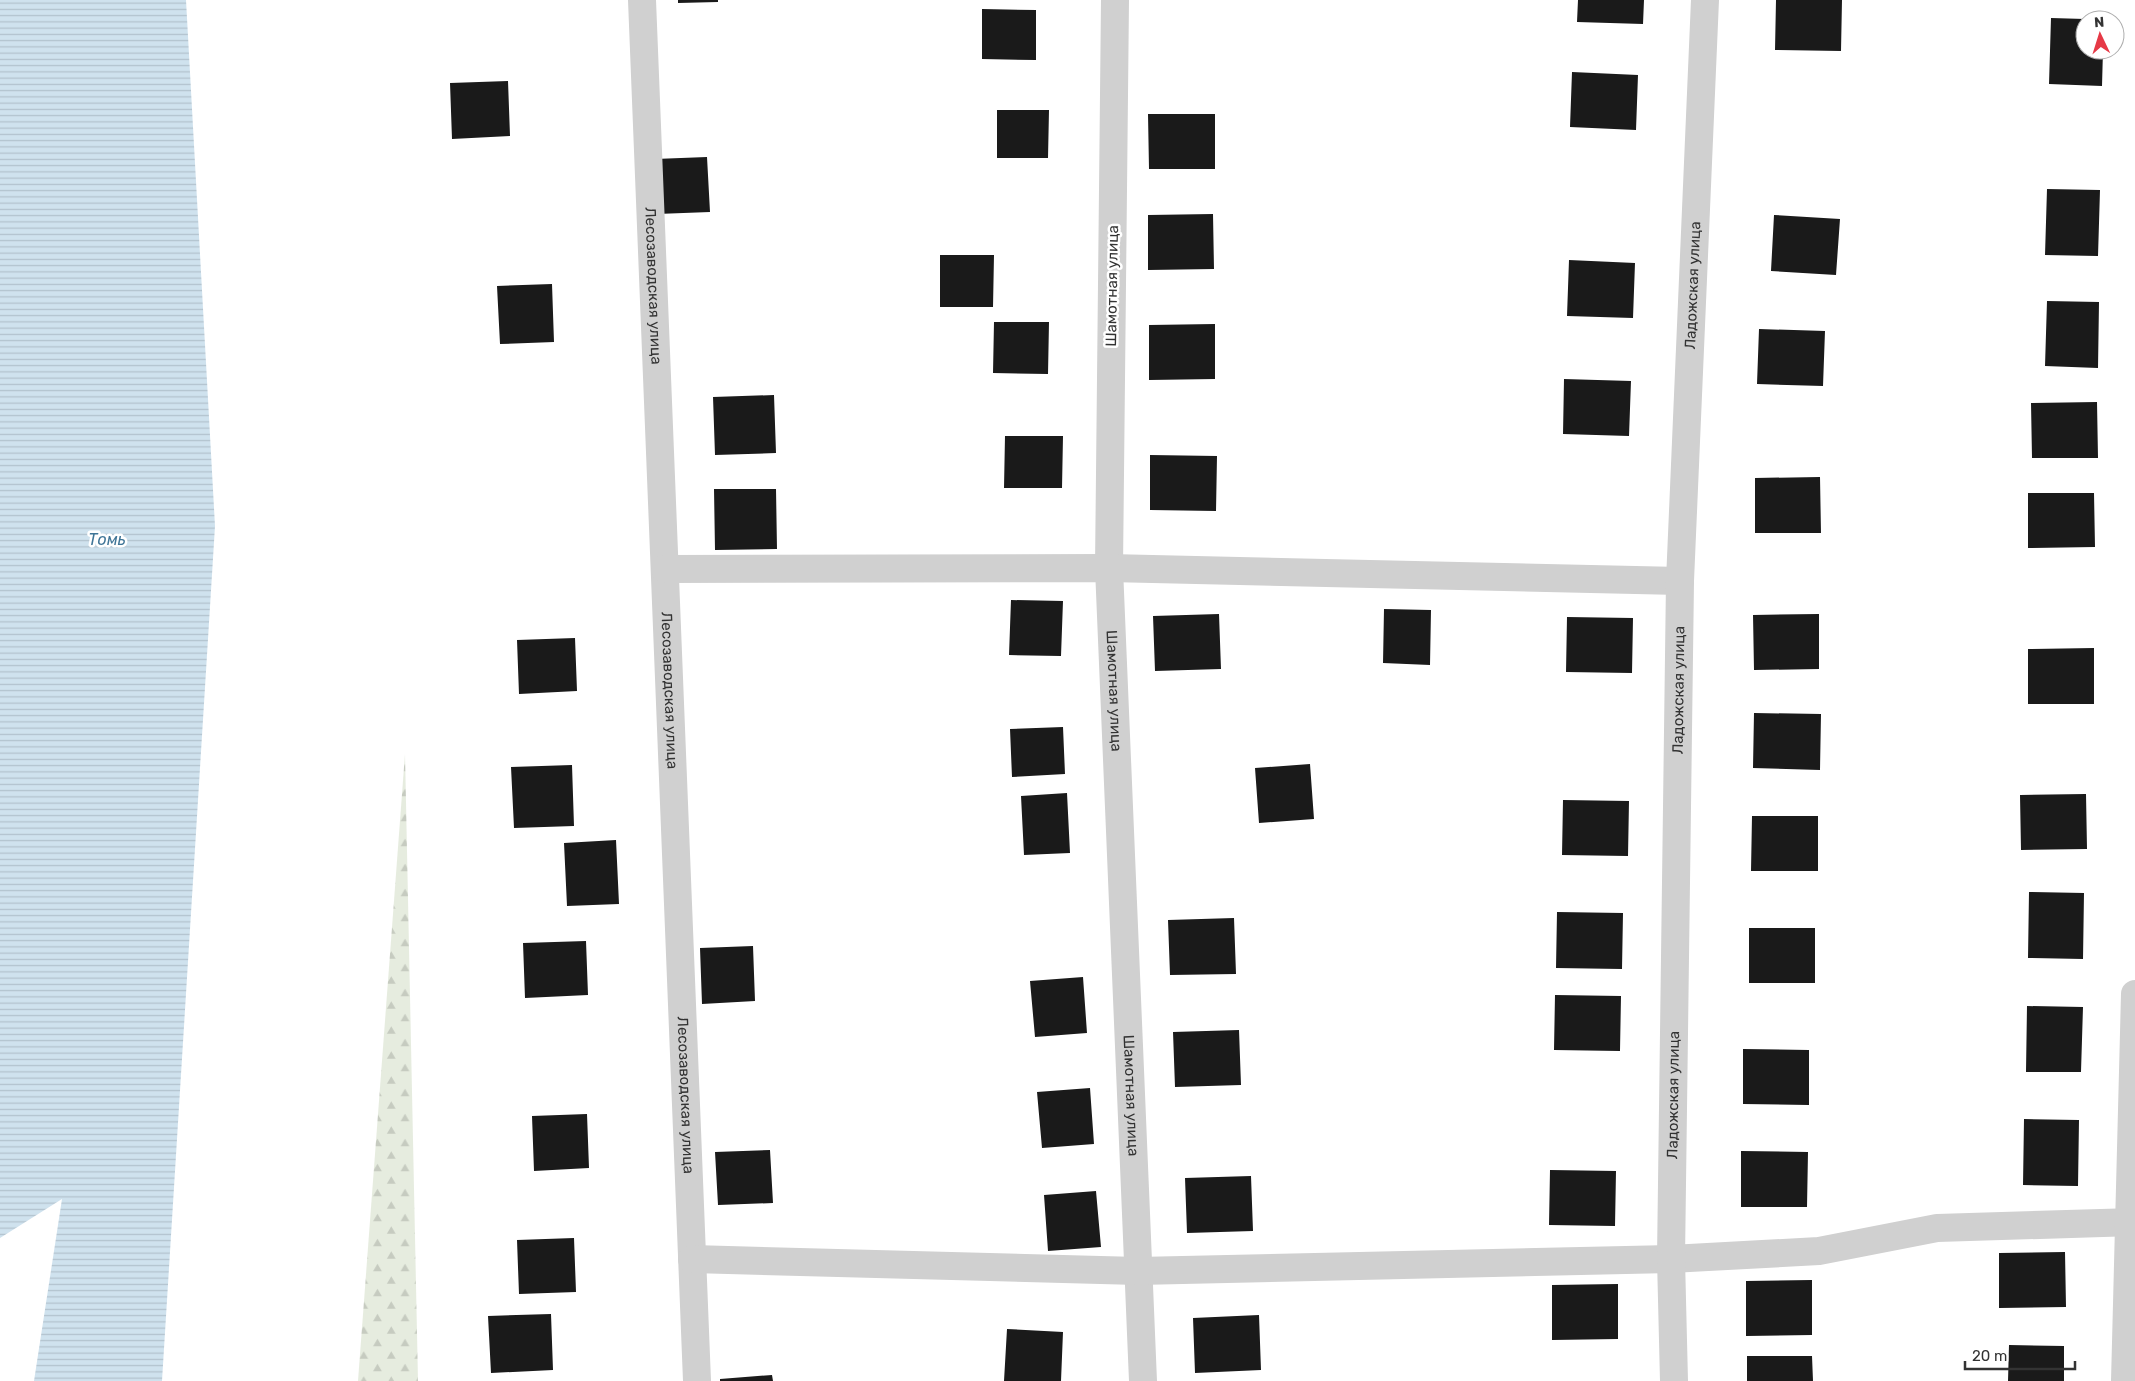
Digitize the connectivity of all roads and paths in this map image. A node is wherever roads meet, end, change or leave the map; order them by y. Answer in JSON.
{"nodes":[{"id":1,"x":642,"y":0,"type":"edge"},
{"id":2,"x":1115,"y":0,"type":"edge"},
{"id":3,"x":1705,"y":0,"type":"edge"},
{"id":4,"x":1109,"y":568,"type":"junction"},
{"id":5,"x":666,"y":569,"type":"junction"},
{"id":6,"x":1680,"y":581,"type":"junction"},
{"id":7,"x":2135,"y":994,"type":"edge"},
{"id":8,"x":2133,"y":1222,"type":"edge"},
{"id":9,"x":692,"y":1259,"type":"junction"},
{"id":10,"x":1671,"y":1259,"type":"junction"},
{"id":11,"x":1138,"y":1271,"type":"junction"},
{"id":12,"x":697,"y":1381,"type":"edge"},
{"id":13,"x":1143,"y":1381,"type":"edge"},
{"id":14,"x":1674,"y":1381,"type":"edge"},
{"id":15,"x":2125,"y":1381,"type":"edge"}],
"edges":[{"from":1,"to":5,"type":"street","name":"Лесозаводская улица"},
{"from":2,"to":4,"type":"street","name":"Шамотная улица"},
{"from":3,"to":6,"type":"street","name":"Ладожская улица"},
{"from":4,"to":5,"type":"street"},
{"from":4,"to":6,"type":"street"},
{"from":4,"to":11,"type":"street","name":"Шамотная улица"},
{"from":5,"to":9,"type":"street","name":"Лесозаводская улица"},
{"from":6,"to":10,"type":"street","name":"Ладожская улица"},
{"from":7,"to":8,"type":"street"},
{"from":8,"to":10,"type":"street"},
{"from":8,"to":15,"type":"street"},
{"from":9,"to":11,"type":"street"},
{"from":9,"to":12,"type":"street","name":"Лесозаводская улица"},
{"from":10,"to":11,"type":"street"},
{"from":10,"to":14,"type":"street","name":"Ладожская улица"},
{"from":11,"to":13,"type":"street","name":"Шамотная улица"}]}
